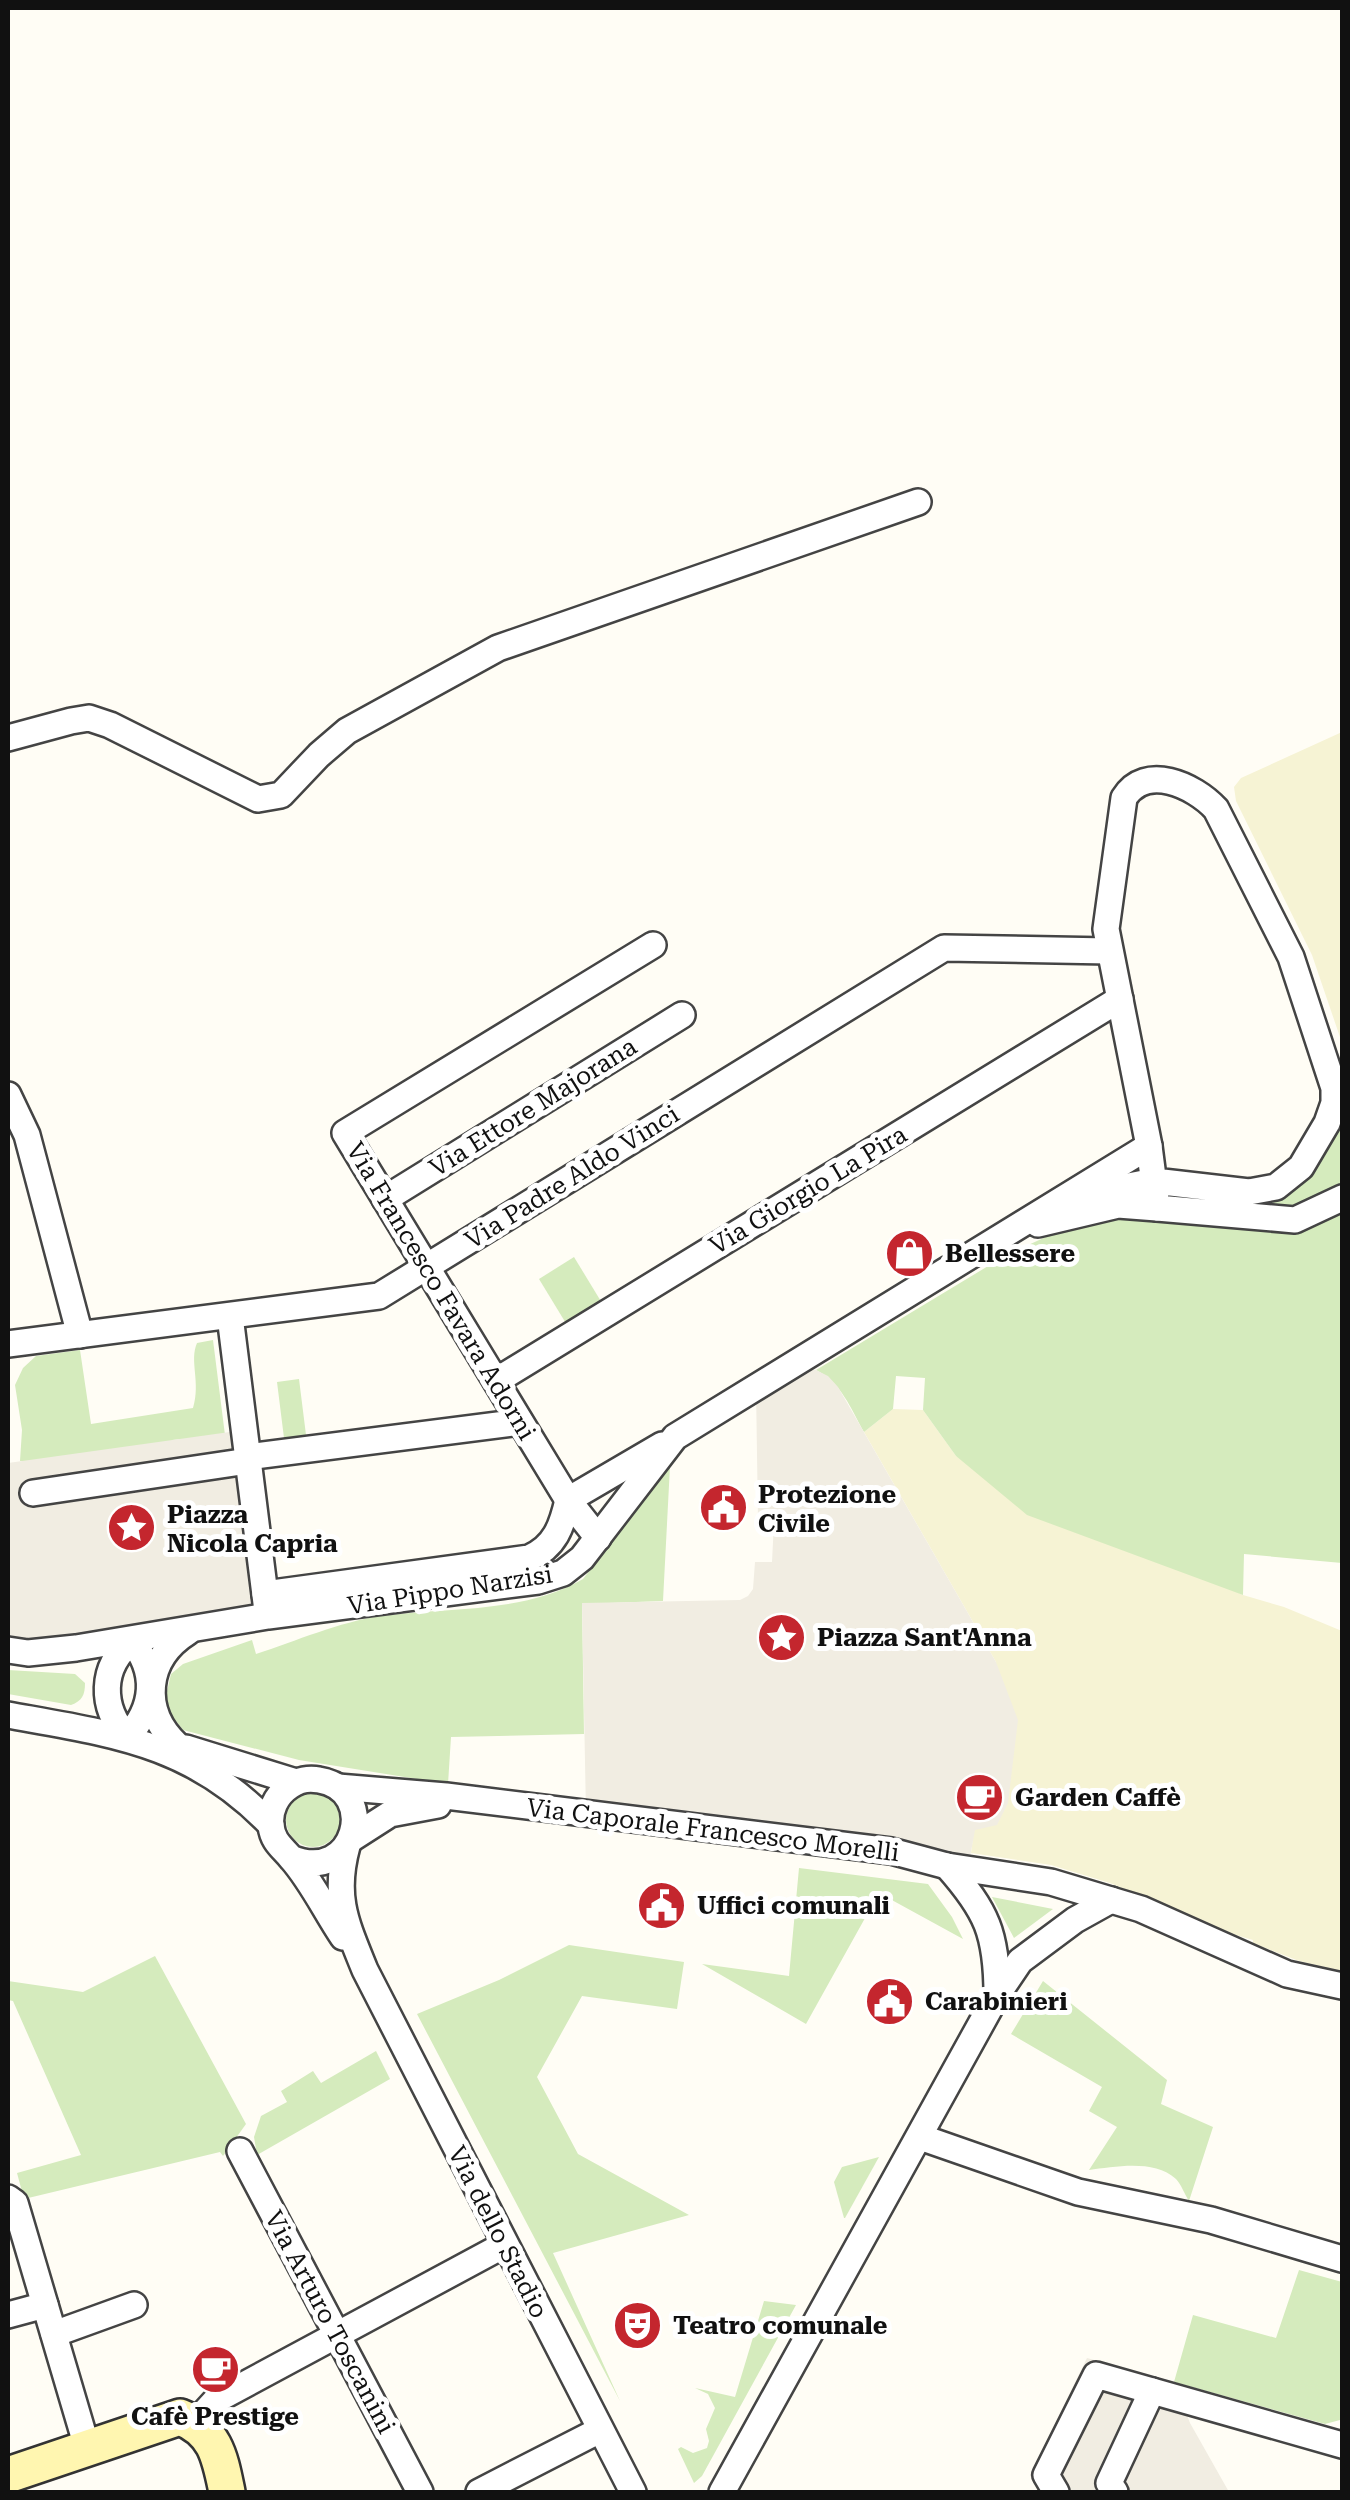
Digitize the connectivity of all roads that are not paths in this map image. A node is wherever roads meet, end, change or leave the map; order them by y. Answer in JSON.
{"nodes":[{"id":1,"x":918,"y":502,"type":"dead end"},
{"id":2,"x":8,"y":738,"type":"edge"},
{"id":3,"x":652,"y":945,"type":"dead end"},
{"id":4,"x":1108,"y":951,"type":"junction"},
{"id":5,"x":1120,"y":999,"type":"junction"},
{"id":6,"x":682,"y":1015,"type":"dead end"},
{"id":7,"x":9,"y":1103,"type":"edge"},
{"id":8,"x":1149,"y":1146,"type":"junction"},
{"id":9,"x":1154,"y":1181,"type":"junction"},
{"id":10,"x":1342,"y":1198,"type":"edge"},
{"id":11,"x":386,"y":1199,"type":"junction"},
{"id":12,"x":1064,"y":1199,"type":"junction"},
{"id":13,"x":1157,"y":1208,"type":"junction"},
{"id":14,"x":1014,"y":1230,"type":"junction"},
{"id":15,"x":426,"y":1266,"type":"junction"},
{"id":16,"x":230,"y":1316,"type":"junction"},
{"id":17,"x":80,"y":1335,"type":"junction"},
{"id":18,"x":8,"y":1344,"type":"edge"},
{"id":19,"x":496,"y":1382,"type":"junction"},
{"id":20,"x":520,"y":1422,"type":"junction"},
{"id":21,"x":675,"y":1438,"type":"junction"},
{"id":22,"x":248,"y":1459,"type":"junction"},
{"id":23,"x":33,"y":1493,"type":"dead end"},
{"id":24,"x":568,"y":1500,"type":"junction"},
{"id":25,"x":598,"y":1538,"type":"junction"},
{"id":26,"x":266,"y":1605,"type":"junction"},
{"id":27,"x":191,"y":1631,"type":"junction"},
{"id":28,"x":132,"y":1640,"type":"junction"},
{"id":29,"x":76,"y":1648,"type":"junction"},
{"id":30,"x":8,"y":1650,"type":"edge"},
{"id":31,"x":106,"y":1688,"type":"junction"},
{"id":32,"x":151,"y":1688,"type":"junction"},
{"id":33,"x":8,"y":1715,"type":"edge"},
{"id":34,"x":75,"y":1727,"type":"junction"},
{"id":35,"x":135,"y":1739,"type":"junction"},
{"id":36,"x":176,"y":1745,"type":"junction"},
{"id":37,"x":296,"y":1782,"type":"junction"},
{"id":38,"x":338,"y":1787,"type":"junction"},
{"id":39,"x":483,"y":1802,"type":"junction"},
{"id":40,"x":271,"y":1824,"type":"junction"},
{"id":41,"x":349,"y":1842,"type":"junction"},
{"id":42,"x":291,"y":1858,"type":"junction"},
{"id":43,"x":947,"y":1866,"type":"junction"},
{"id":44,"x":1111,"y":1900,"type":"junction"},
{"id":45,"x":365,"y":1970,"type":"junction"},
{"id":46,"x":1342,"y":1986,"type":"edge"},
{"id":47,"x":997,"y":1995,"type":"junction"},
{"id":48,"x":920,"y":2137,"type":"junction"},
{"id":49,"x":240,"y":2151,"type":"dead end"},
{"id":50,"x":8,"y":2198,"type":"edge"},
{"id":51,"x":504,"y":2245,"type":"junction"},
{"id":52,"x":1342,"y":2258,"type":"edge"},
{"id":53,"x":45,"y":2304,"type":"junction"},
{"id":54,"x":134,"y":2305,"type":"dead end"},
{"id":55,"x":8,"y":2315,"type":"edge"},
{"id":56,"x":54,"y":2334,"type":"junction"},
{"id":57,"x":335,"y":2336,"type":"junction"},
{"id":58,"x":1152,"y":2391,"type":"junction"},
{"id":59,"x":195,"y":2423,"type":"junction"},
{"id":60,"x":600,"y":2430,"type":"junction"},
{"id":61,"x":1342,"y":2444,"type":"edge"},
{"id":62,"x":87,"y":2448,"type":"junction"},
{"id":63,"x":8,"y":2475,"type":"edge"},
{"id":64,"x":227,"y":2492,"type":"edge"},
{"id":65,"x":420,"y":2492,"type":"edge"},
{"id":66,"x":479,"y":2492,"type":"edge"},
{"id":67,"x":633,"y":2492,"type":"edge"},
{"id":68,"x":722,"y":2492,"type":"edge"},
{"id":69,"x":1056,"y":2492,"type":"edge"},
{"id":70,"x":1115,"y":2492,"type":"edge"}],
"edges":[{"from":1,"to":2,"type":"street"},
{"from":3,"to":11,"type":"street","name":"Via Francesco Favara Adorni"},
{"from":4,"to":5,"type":"street"},
{"from":4,"to":9,"type":"street"},
{"from":4,"to":15,"type":"street","name":"Via Padre Aldo Vinci"},
{"from":5,"to":8,"type":"street"},
{"from":5,"to":19,"type":"street","name":"Via Giorgio La Pira"},
{"from":6,"to":11,"type":"street","name":"Via Ettore Majorana"},
{"from":7,"to":17,"type":"street"},
{"from":8,"to":9,"type":"street"},
{"from":8,"to":12,"type":"street","name":"Via Pippo Narzisi"},
{"from":9,"to":12,"type":"street"},
{"from":9,"to":13,"type":"street"},
{"from":10,"to":13,"type":"street"},
{"from":11,"to":15,"type":"street","name":"Via Francesco Favara Adorni"},
{"from":12,"to":14,"type":"street","name":"Via Pippo Narzisi"},
{"from":13,"to":14,"type":"street"},
{"from":14,"to":21,"type":"street","name":"Via Pippo Narzisi"},
{"from":15,"to":16,"type":"street","name":"Via Padre Aldo Vinci"},
{"from":15,"to":19,"type":"street","name":"Via Francesco Favara Adorni"},
{"from":16,"to":17,"type":"street","name":"Via Padre Aldo Vinci"},
{"from":16,"to":22,"type":"street"},
{"from":17,"to":18,"type":"street","name":"Via Padre Aldo Vinci"},
{"from":19,"to":20,"type":"street","name":"Via Francesco Favara Adorni"},
{"from":20,"to":22,"type":"street"},
{"from":20,"to":24,"type":"street","name":"Via Francesco Favara Adorni"},
{"from":21,"to":24,"type":"street"},
{"from":21,"to":25,"type":"street","name":"Via Pippo Narzisi"},
{"from":22,"to":23,"type":"street"},
{"from":22,"to":26,"type":"street"},
{"from":24,"to":25,"type":"street","name":"Via Francesco Favara Adorni"},
{"from":24,"to":26,"type":"street"},
{"from":25,"to":26,"type":"street","name":"Via Pippo Narzisi"},
{"from":26,"to":27,"type":"street","name":"Via Pippo Narzisi"},
{"from":27,"to":28,"type":"street","name":"Via Pippo Narzisi"},
{"from":27,"to":32,"type":"street"},
{"from":28,"to":29,"type":"street","name":"Via Pippo Narzisi"},
{"from":28,"to":31,"type":"street"},
{"from":28,"to":32,"type":"street"},
{"from":29,"to":30,"type":"street","name":"Via Pippo Narzisi"},
{"from":29,"to":31,"type":"street"},
{"from":31,"to":34,"type":"street"},
{"from":31,"to":35,"type":"street"},
{"from":32,"to":35,"type":"street"},
{"from":32,"to":36,"type":"street"},
{"from":33,"to":34,"type":"street"},
{"from":34,"to":35,"type":"street"},
{"from":35,"to":36,"type":"street"},
{"from":35,"to":40,"type":"street"},
{"from":36,"to":37,"type":"street"},
{"from":37,"to":38,"type":"street"},
{"from":37,"to":40,"type":"street"},
{"from":38,"to":39,"type":"street"},
{"from":38,"to":41,"type":"street"},
{"from":39,"to":41,"type":"street"},
{"from":39,"to":43,"type":"street","name":"Via Caporale Francesco Morelli"},
{"from":40,"to":42,"type":"street"},
{"from":41,"to":42,"type":"street"},
{"from":41,"to":45,"type":"street"},
{"from":42,"to":45,"type":"street"},
{"from":43,"to":44,"type":"street","name":"Via Caporale Francesco Morelli"},
{"from":43,"to":47,"type":"street"},
{"from":44,"to":46,"type":"street","name":"Via Caporale Francesco Morelli"},
{"from":44,"to":47,"type":"street"},
{"from":45,"to":51,"type":"street","name":"Via dello Stadio"},
{"from":47,"to":48,"type":"street"},
{"from":48,"to":52,"type":"street"},
{"from":48,"to":68,"type":"street"},
{"from":49,"to":57,"type":"street","name":"Via Arturo Toscanini"},
{"from":50,"to":53,"type":"street"},
{"from":51,"to":57,"type":"street"},
{"from":51,"to":60,"type":"street","name":"Via dello Stadio"},
{"from":53,"to":55,"type":"street"},
{"from":53,"to":56,"type":"street"},
{"from":54,"to":56,"type":"street"},
{"from":56,"to":62,"type":"street"},
{"from":57,"to":59,"type":"street"},
{"from":57,"to":65,"type":"street","name":"Via Arturo Toscanini"},
{"from":58,"to":61,"type":"street"},
{"from":58,"to":69,"type":"street"},
{"from":58,"to":70,"type":"street"},
{"from":59,"to":62,"type":"main road"},
{"from":59,"to":64,"type":"main road"},
{"from":60,"to":66,"type":"street"},
{"from":60,"to":67,"type":"street","name":"Via dello Stadio"},
{"from":62,"to":63,"type":"main road"}]}
